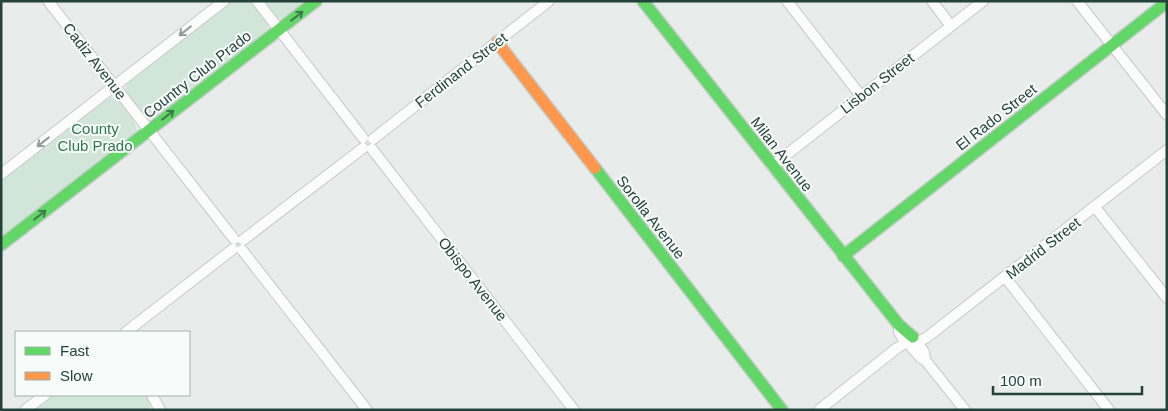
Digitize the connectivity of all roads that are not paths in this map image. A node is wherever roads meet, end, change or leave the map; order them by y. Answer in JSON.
{"nodes":[{"id":1,"x":48,"y":1,"type":"edge"},
{"id":2,"x":224,"y":1,"type":"edge"},
{"id":3,"x":257,"y":1,"type":"edge"},
{"id":4,"x":316,"y":1,"type":"edge"},
{"id":5,"x":549,"y":1,"type":"edge"},
{"id":6,"x":643,"y":1,"type":"edge"},
{"id":7,"x":787,"y":1,"type":"edge"},
{"id":8,"x":932,"y":1,"type":"edge"},
{"id":9,"x":983,"y":1,"type":"edge"},
{"id":10,"x":1077,"y":1,"type":"edge"},
{"id":11,"x":1167,"y":2,"type":"edge"},
{"id":12,"x":952,"y":26,"type":"junction"},
{"id":13,"x":279,"y":30,"type":"junction"},
{"id":14,"x":497,"y":42,"type":"junction"},
{"id":15,"x":1111,"y":45,"type":"junction"},
{"id":16,"x":114,"y":86,"type":"junction"},
{"id":17,"x":861,"y":96,"type":"junction"},
{"id":18,"x":1167,"y":115,"type":"edge"},
{"id":19,"x":149,"y":130,"type":"junction"},
{"id":20,"x":368,"y":143,"type":"junction"},
{"id":21,"x":1167,"y":150,"type":"edge"},
{"id":22,"x":772,"y":166,"type":"junction"},
{"id":23,"x":1,"y":174,"type":"edge"},
{"id":24,"x":1095,"y":207,"type":"junction"},
{"id":25,"x":238,"y":244,"type":"junction"},
{"id":26,"x":1,"y":245,"type":"edge"},
{"id":27,"x":843,"y":256,"type":"junction"},
{"id":28,"x":1004,"y":277,"type":"junction"},
{"id":29,"x":1167,"y":298,"type":"edge"},
{"id":30,"x":127,"y":331,"type":"edge"},
{"id":31,"x":912,"y":343,"type":"junction"},
{"id":32,"x":44,"y":396,"type":"edge"},
{"id":33,"x":153,"y":396,"type":"edge"},
{"id":34,"x":26,"y":410,"type":"edge"},
{"id":35,"x":160,"y":410,"type":"edge"},
{"id":36,"x":367,"y":410,"type":"edge"},
{"id":37,"x":574,"y":410,"type":"edge"},
{"id":38,"x":782,"y":410,"type":"edge"},
{"id":39,"x":819,"y":410,"type":"edge"},
{"id":40,"x":965,"y":410,"type":"edge"},
{"id":41,"x":1109,"y":410,"type":"edge"}],
"edges":[{"from":1,"to":16,"type":"street","name":"Cadiz Avenue"},
{"from":2,"to":16,"type":"street","one_way":true},
{"from":3,"to":13,"type":"street","name":"Obispo Avenue"},
{"from":13,"to":4,"type":"street","name":"Country Club Prado","one_way":true},
{"from":5,"to":14,"type":"street","name":"Ferdinand Street"},
{"from":6,"to":22,"type":"street","name":"Milan Avenue"},
{"from":7,"to":17,"type":"street"},
{"from":8,"to":12,"type":"street"},
{"from":9,"to":12,"type":"street","name":"Lisbon Street"},
{"from":10,"to":15,"type":"street"},
{"from":11,"to":15,"type":"street","name":"El Rado Street"},
{"from":12,"to":17,"type":"street","name":"Lisbon Street"},
{"from":19,"to":13,"type":"street","name":"Country Club Prado","one_way":true},
{"from":13,"to":20,"type":"street","name":"Obispo Avenue"},
{"from":14,"to":20,"type":"street","name":"Ferdinand Street"},
{"from":14,"to":38,"type":"street","name":"Sorolla Avenue"},
{"from":15,"to":18,"type":"street"},
{"from":15,"to":27,"type":"street","name":"El Rado Street"},
{"from":16,"to":19,"type":"street","name":"Cadiz Avenue"},
{"from":16,"to":23,"type":"street","one_way":true},
{"from":17,"to":22,"type":"street","name":"Lisbon Street"},
{"from":19,"to":25,"type":"street","name":"Cadiz Avenue"},
{"from":26,"to":19,"type":"street","name":"Country Club Prado","one_way":true},
{"from":20,"to":25,"type":"street","name":"Ferdinand Street"},
{"from":20,"to":37,"type":"street","name":"Obispo Avenue"},
{"from":21,"to":24,"type":"street","name":"Madrid Street"},
{"from":22,"to":27,"type":"street","name":"Milan Avenue"},
{"from":24,"to":28,"type":"street","name":"Madrid Street"},
{"from":24,"to":29,"type":"street"},
{"from":25,"to":30,"type":"street","name":"Ferdinand Street"},
{"from":25,"to":36,"type":"street","name":"Cadiz Avenue"},
{"from":27,"to":31,"type":"street","name":"Milan Avenue"},
{"from":28,"to":31,"type":"street","name":"Madrid Street"},
{"from":28,"to":41,"type":"street"},
{"from":31,"to":39,"type":"street","name":"Madrid Street"},
{"from":31,"to":40,"type":"street","name":"Milan Avenue"},
{"from":32,"to":34,"type":"street"},
{"from":33,"to":35,"type":"street"}]}
